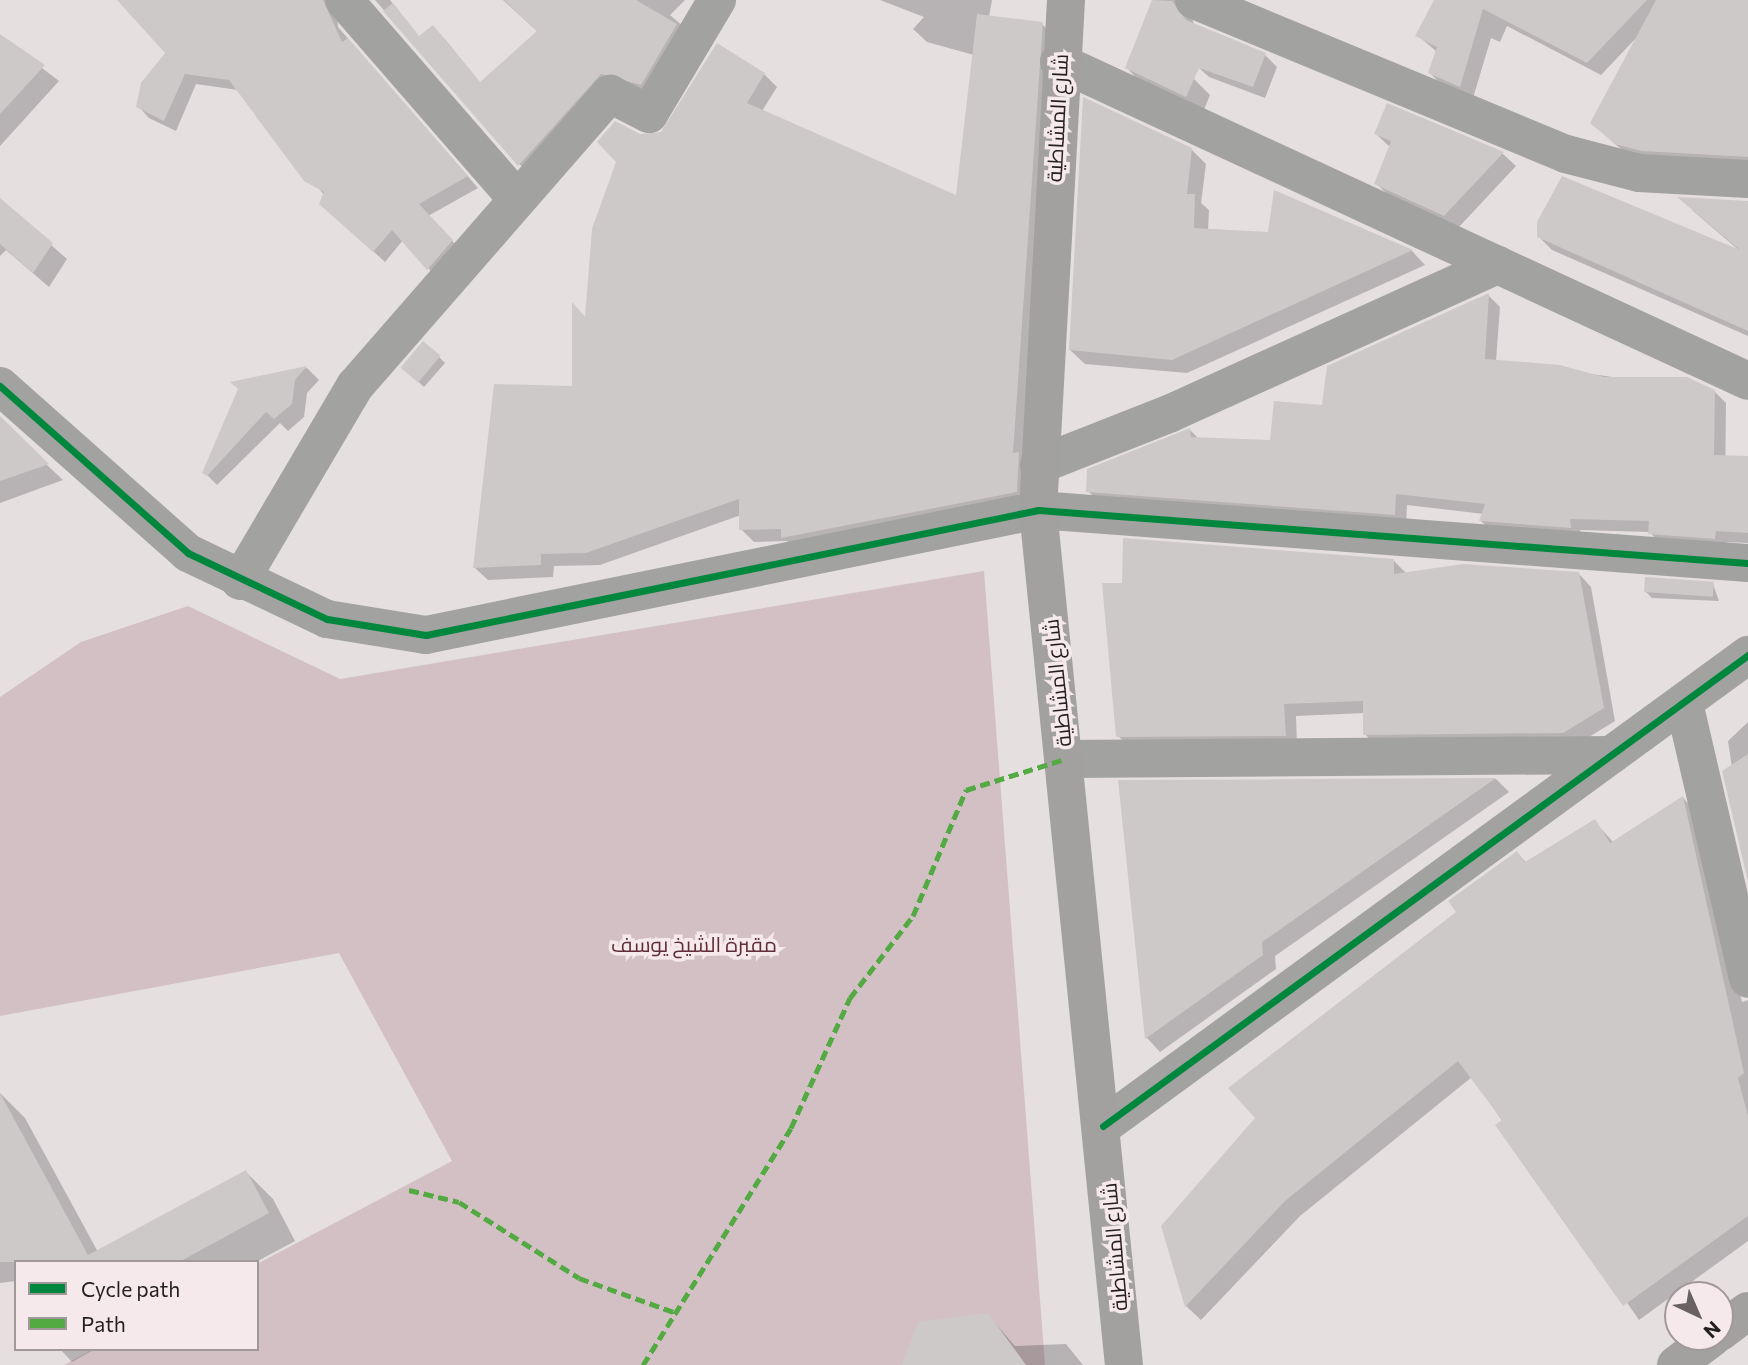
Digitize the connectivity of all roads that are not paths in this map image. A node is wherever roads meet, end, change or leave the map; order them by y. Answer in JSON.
{"nodes":[{"id":1,"x":344,"y":0,"type":"edge"},
{"id":2,"x":717,"y":0,"type":"edge"},
{"id":3,"x":1066,"y":0,"type":"edge"},
{"id":4,"x":1194,"y":0,"type":"edge"},
{"id":5,"x":1059,"y":62,"type":"junction"},
{"id":6,"x":1748,"y":179,"type":"edge"},
{"id":7,"x":517,"y":199,"type":"junction"},
{"id":8,"x":1498,"y":265,"type":"junction"},
{"id":9,"x":1748,"y":381,"type":"edge"},
{"id":10,"x":0,"y":386,"type":"edge"},
{"id":11,"x":1039,"y":465,"type":"junction"},
{"id":12,"x":1038,"y":510,"type":"junction"},
{"id":13,"x":1748,"y":563,"type":"edge"},
{"id":14,"x":240,"y":581,"type":"junction"},
{"id":15,"x":1748,"y":655,"type":"edge"},
{"id":16,"x":1684,"y":703,"type":"junction"},
{"id":17,"x":1611,"y":755,"type":"junction"},
{"id":18,"x":1065,"y":760,"type":"junction"},
{"id":19,"x":1748,"y":979,"type":"edge"},
{"id":20,"x":1102,"y":1126,"type":"junction"},
{"id":21,"x":1694,"y":1351,"type":"edge"},
{"id":22,"x":1124,"y":1365,"type":"edge"},
{"id":23,"x":1676,"y":1365,"type":"edge"}],
"edges":[{"from":1,"to":7,"type":"street"},
{"from":2,"to":7,"type":"street"},
{"from":3,"to":5,"type":"main road","name":"شارع المشاطية"},
{"from":4,"to":6,"type":"street"},
{"from":5,"to":8,"type":"street"},
{"from":5,"to":11,"type":"main road","name":"شارع المشاطية"},
{"from":7,"to":14,"type":"street"},
{"from":8,"to":9,"type":"street"},
{"from":8,"to":11,"type":"street"},
{"from":10,"to":14,"type":"street"},
{"from":11,"to":12,"type":"main road","name":"شارع المشاطية"},
{"from":12,"to":13,"type":"street"},
{"from":12,"to":14,"type":"street"},
{"from":12,"to":18,"type":"main road","name":"شارع المشاطية"},
{"from":15,"to":16,"type":"street"},
{"from":16,"to":17,"type":"street"},
{"from":16,"to":19,"type":"street"},
{"from":17,"to":18,"type":"street"},
{"from":17,"to":20,"type":"street"},
{"from":18,"to":20,"type":"main road","name":"شارع المشاطية"},
{"from":20,"to":22,"type":"main road","name":"شارع المشاطية"},
{"from":21,"to":23,"type":"main road"}]}
